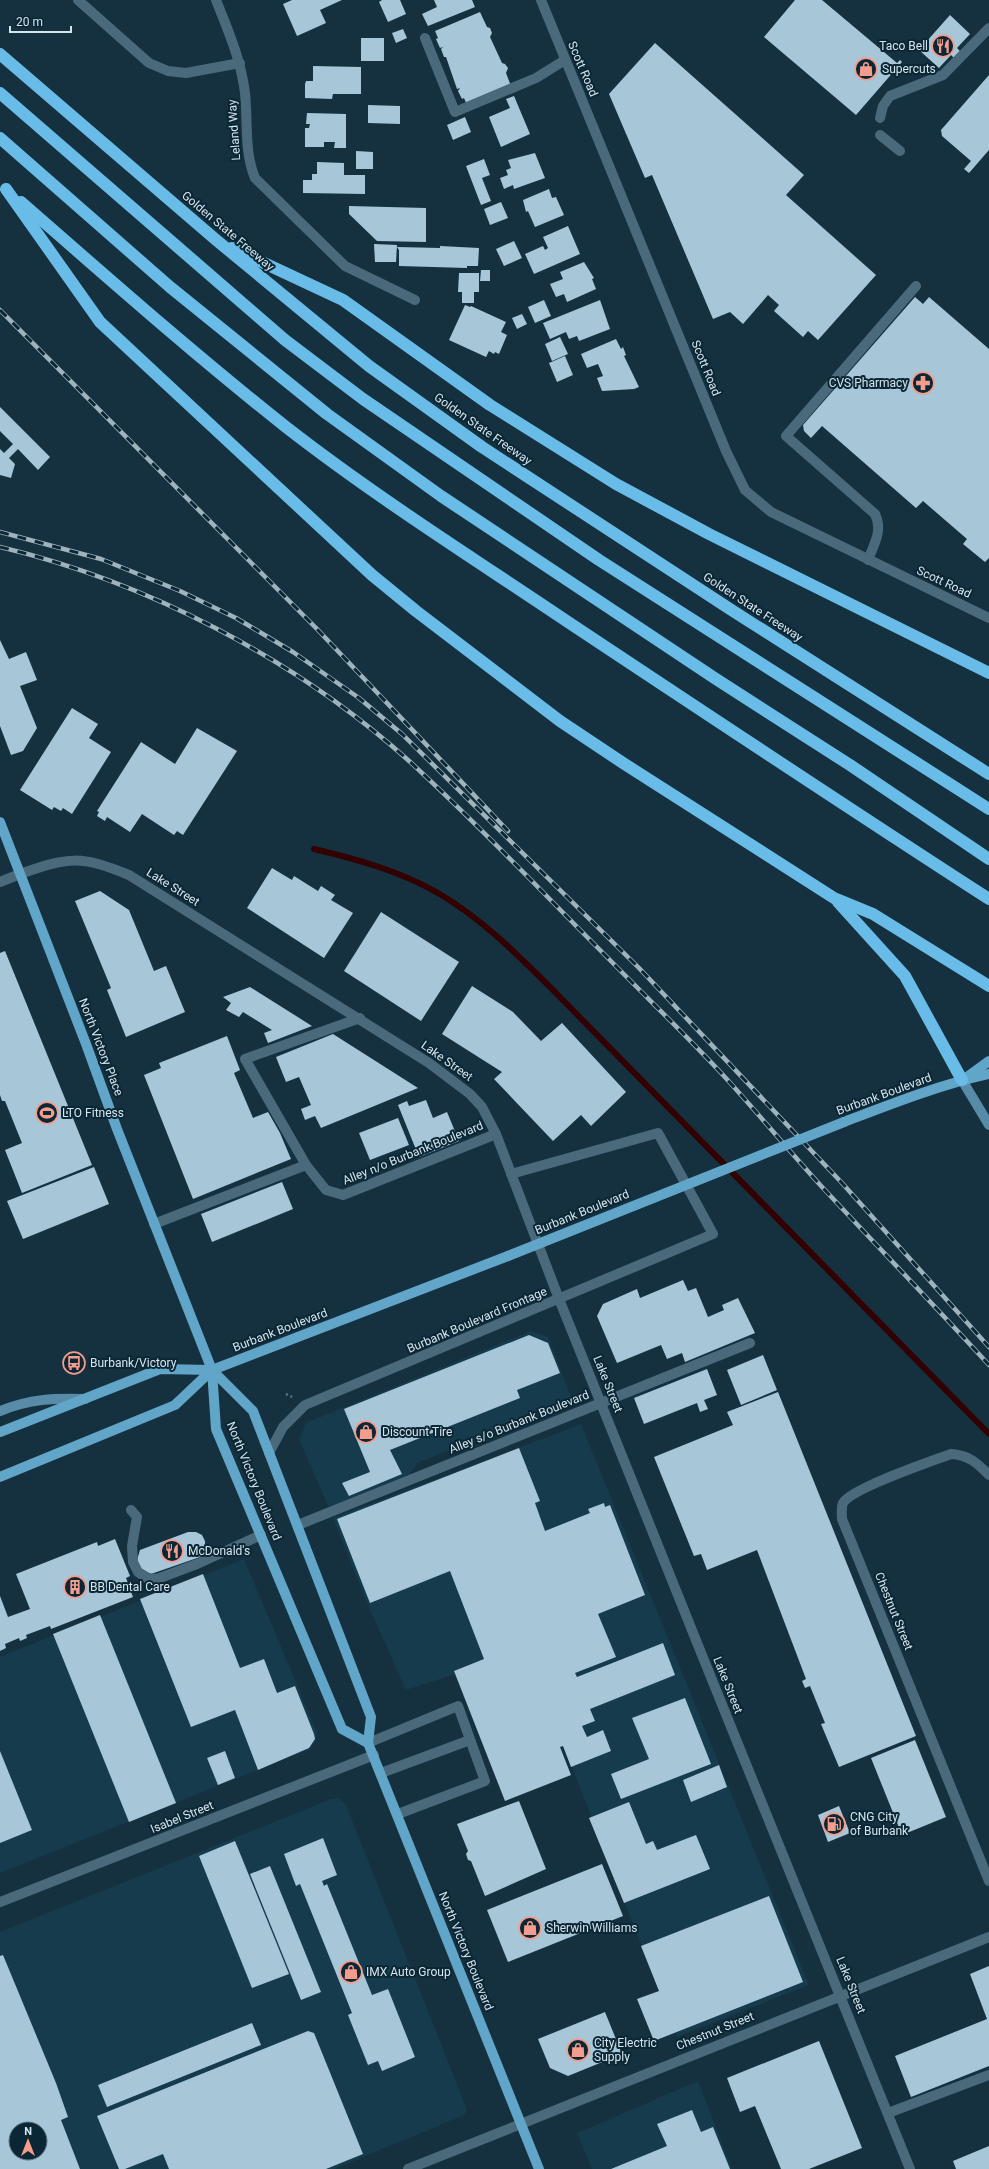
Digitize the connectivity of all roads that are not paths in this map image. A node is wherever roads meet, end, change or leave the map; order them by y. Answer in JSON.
{"nodes":[{"id":1,"x":78,"y":0,"type":"edge"},
{"id":2,"x":216,"y":0,"type":"edge"},
{"id":3,"x":541,"y":0,"type":"edge"},
{"id":4,"x":989,"y":28,"type":"edge"},
{"id":5,"x":425,"y":38,"type":"dead end"},
{"id":6,"x":0,"y":54,"type":"edge"},
{"id":7,"x":565,"y":60,"type":"junction"},
{"id":8,"x":240,"y":63,"type":"junction"},
{"id":9,"x":0,"y":93,"type":"edge"},
{"id":10,"x":880,"y":118,"type":"dead end"},
{"id":11,"x":880,"y":136,"type":"dead end"},
{"id":12,"x":0,"y":138,"type":"edge"},
{"id":13,"x":900,"y":151,"type":"dead end"},
{"id":14,"x":3,"y":186,"type":"edge"},
{"id":15,"x":215,"y":239,"type":"junction"},
{"id":16,"x":916,"y":286,"type":"dead end"},
{"id":17,"x":415,"y":300,"type":"dead end"},
{"id":18,"x":868,"y":560,"type":"junction"},
{"id":19,"x":989,"y":618,"type":"edge"},
{"id":20,"x":989,"y":673,"type":"edge"},
{"id":21,"x":989,"y":774,"type":"edge"},
{"id":22,"x":989,"y":809,"type":"edge"},
{"id":23,"x":0,"y":822,"type":"edge"},
{"id":24,"x":989,"y":859,"type":"edge"},
{"id":25,"x":20,"y":874,"type":"junction"},
{"id":26,"x":0,"y":882,"type":"edge"},
{"id":27,"x":834,"y":898,"type":"junction"},
{"id":28,"x":989,"y":899,"type":"edge"},
{"id":29,"x":989,"y":986,"type":"edge"},
{"id":30,"x":360,"y":1018,"type":"junction"},
{"id":31,"x":989,"y":1061,"type":"edge"},
{"id":32,"x":989,"y":1074,"type":"edge"},
{"id":33,"x":962,"y":1080,"type":"junction"},
{"id":34,"x":989,"y":1125,"type":"edge"},
{"id":35,"x":496,"y":1134,"type":"junction"},
{"id":36,"x":306,"y":1164,"type":"junction"},
{"id":37,"x":511,"y":1174,"type":"junction"},
{"id":38,"x":154,"y":1224,"type":"junction"},
{"id":39,"x":560,"y":1299,"type":"junction"},
{"id":40,"x":750,"y":1343,"type":"dead end"},
{"id":41,"x":212,"y":1370,"type":"junction"},
{"id":42,"x":85,"y":1399,"type":"junction"},
{"id":43,"x":602,"y":1403,"type":"junction"},
{"id":44,"x":0,"y":1410,"type":"edge"},
{"id":45,"x":0,"y":1432,"type":"edge"},
{"id":46,"x":270,"y":1453,"type":"junction"},
{"id":47,"x":989,"y":1475,"type":"edge"},
{"id":48,"x":0,"y":1477,"type":"edge"},
{"id":49,"x":131,"y":1510,"type":"dead end"},
{"id":50,"x":298,"y":1525,"type":"junction"},
{"id":51,"x":261,"y":1535,"type":"junction"},
{"id":52,"x":470,"y":1740,"type":"junction"},
{"id":53,"x":368,"y":1743,"type":"junction"},
{"id":54,"x":374,"y":1755,"type":"junction"},
{"id":55,"x":381,"y":1773,"type":"junction"},
{"id":56,"x":398,"y":1814,"type":"junction"},
{"id":57,"x":989,"y":1881,"type":"edge"},
{"id":58,"x":0,"y":1902,"type":"edge"},
{"id":59,"x":989,"y":1936,"type":"edge"},
{"id":60,"x":840,"y":1995,"type":"junction"},
{"id":61,"x":989,"y":2075,"type":"edge"},
{"id":62,"x":888,"y":2113,"type":"junction"},
{"id":63,"x":521,"y":2124,"type":"junction"},
{"id":64,"x":408,"y":2169,"type":"edge"},
{"id":65,"x":539,"y":2169,"type":"edge"},
{"id":66,"x":910,"y":2169,"type":"edge"}],
"edges":[{"from":1,"to":8,"type":"street"},
{"from":2,"to":8,"type":"street","name":"Leland Way"},
{"from":3,"to":7,"type":"street","name":"Scott Road"},
{"from":4,"to":10,"type":"street"},
{"from":5,"to":7,"type":"street"},
{"from":6,"to":15,"type":"highway","name":"Golden State Freeway"},
{"from":7,"to":18,"type":"street","name":"Scott Road"},
{"from":8,"to":17,"type":"street","name":"Leland Way"},
{"from":9,"to":22,"type":"highway"},
{"from":11,"to":13,"type":"street"},
{"from":12,"to":24,"type":"highway"},
{"from":14,"to":27,"type":"highway"},
{"from":14,"to":28,"type":"highway"},
{"from":15,"to":20,"type":"highway"},
{"from":15,"to":21,"type":"highway","name":"Golden State Freeway"},
{"from":16,"to":18,"type":"street"},
{"from":18,"to":19,"type":"street","name":"Scott Road"},
{"from":23,"to":25,"type":"main road","name":"North Victory Place"},
{"from":25,"to":26,"type":"street","name":"Lake Street"},
{"from":25,"to":30,"type":"street","name":"Lake Street"},
{"from":25,"to":38,"type":"main road","name":"North Victory Place"},
{"from":27,"to":29,"type":"highway"},
{"from":27,"to":33,"type":"highway"},
{"from":30,"to":35,"type":"street","name":"Lake Street"},
{"from":30,"to":36,"type":"street","name":"Alley n/o Burbank Boulevard"},
{"from":31,"to":33,"type":"main road","name":"Burbank Boulevard"},
{"from":32,"to":33,"type":"main road","name":"Burbank Boulevard"},
{"from":33,"to":34,"type":"main road"},
{"from":33,"to":41,"type":"main road","name":"Burbank Boulevard","bridge":true},
{"from":35,"to":36,"type":"street","name":"Alley n/o Burbank Boulevard"},
{"from":35,"to":37,"type":"street","name":"Lake Street"},
{"from":36,"to":38,"type":"street"},
{"from":37,"to":39,"type":"street","name":"Lake Street"},
{"from":37,"to":39,"type":"street","name":"Burbank Boulevard Frontage"},
{"from":38,"to":41,"type":"main road","name":"North Victory Place"},
{"from":39,"to":43,"type":"street","name":"Lake Street"},
{"from":39,"to":46,"type":"street","name":"Burbank Boulevard Frontage"},
{"from":40,"to":43,"type":"street","name":"Alley s/o Burbank Boulevard"},
{"from":41,"to":42,"type":"main road","name":"Burbank Boulevard"},
{"from":41,"to":46,"type":"main road","name":"North Victory Boulevard"},
{"from":41,"to":48,"type":"main road","name":"Burbank Boulevard"},
{"from":41,"to":51,"type":"main road","name":"North Victory Boulevard"},
{"from":42,"to":44,"type":"main road"},
{"from":42,"to":45,"type":"main road","name":"Burbank Boulevard"},
{"from":43,"to":50,"type":"street","name":"Alley s/o Burbank Boulevard"},
{"from":43,"to":60,"type":"street","name":"Lake Street"},
{"from":46,"to":50,"type":"main road","name":"North Victory Boulevard"},
{"from":47,"to":57,"type":"street","name":"Chestnut Street"},
{"from":49,"to":51,"type":"street"},
{"from":50,"to":53,"type":"main road","name":"North Victory Boulevard"},
{"from":51,"to":53,"type":"main road","name":"North Victory Boulevard"},
{"from":52,"to":53,"type":"street"},
{"from":52,"to":55,"type":"street"},
{"from":52,"to":56,"type":"street"},
{"from":53,"to":54,"type":"main road","name":"North Victory Boulevard"},
{"from":54,"to":55,"type":"main road","name":"North Victory Boulevard"},
{"from":54,"to":58,"type":"street","name":"Isabel Street"},
{"from":55,"to":56,"type":"main road","name":"North Victory Boulevard"},
{"from":56,"to":63,"type":"main road","name":"North Victory Boulevard"},
{"from":59,"to":60,"type":"street","name":"Chestnut Street"},
{"from":60,"to":62,"type":"street","name":"Lake Street"},
{"from":60,"to":63,"type":"street","name":"Chestnut Street"},
{"from":61,"to":62,"type":"street"},
{"from":62,"to":66,"type":"street","name":"Lake Street"},
{"from":63,"to":64,"type":"street","name":"Chestnut Street"},
{"from":63,"to":65,"type":"main road","name":"North Victory Boulevard"}]}
